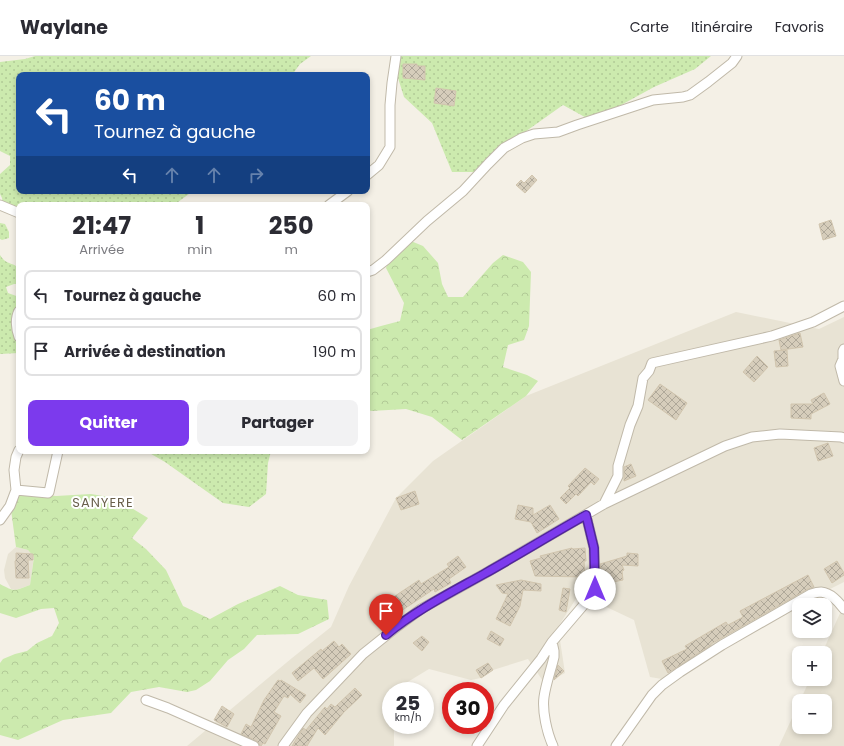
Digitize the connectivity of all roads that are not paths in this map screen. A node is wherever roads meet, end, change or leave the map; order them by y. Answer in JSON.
{"nodes":[{"id":1,"x":396,"y":56,"type":"edge"},
{"id":2,"x":737,"y":56,"type":"edge"},
{"id":3,"x":370,"y":172,"type":"edge"},
{"id":4,"x":344,"y":194,"type":"edge"},
{"id":5,"x":333,"y":202,"type":"edge"},
{"id":6,"x":0,"y":205,"type":"edge"},
{"id":7,"x":16,"y":212,"type":"edge"},
{"id":8,"x":370,"y":271,"type":"edge"},
{"id":9,"x":844,"y":306,"type":"edge"},
{"id":10,"x":844,"y":349,"type":"edge"},
{"id":11,"x":844,"y":382,"type":"edge"},
{"id":12,"x":844,"y":438,"type":"edge"},
{"id":13,"x":17,"y":454,"type":"edge"},
{"id":14,"x":57,"y":454,"type":"edge"},
{"id":15,"x":16,"y":490,"type":"junction"},
{"id":16,"x":604,"y":504,"type":"junction"},
{"id":17,"x":586,"y":515,"type":"junction"},
{"id":18,"x":0,"y":520,"type":"edge"},
{"id":19,"x":844,"y":609,"type":"edge"},
{"id":20,"x":552,"y":642,"type":"junction"},
{"id":21,"x":146,"y":700,"type":"dead end"},
{"id":22,"x":254,"y":746,"type":"edge"},
{"id":23,"x":283,"y":746,"type":"edge"},
{"id":24,"x":477,"y":746,"type":"edge"},
{"id":25,"x":552,"y":746,"type":"edge"},
{"id":26,"x":616,"y":746,"type":"edge"}],
"edges":[{"from":1,"to":3,"type":"street"},
{"from":2,"to":8,"type":"street"},
{"from":4,"to":5,"type":"street"},
{"from":6,"to":7,"type":"street"},
{"from":9,"to":16,"type":"street"},
{"from":10,"to":11,"type":"street"},
{"from":12,"to":16,"type":"street"},
{"from":13,"to":15,"type":"street"},
{"from":14,"to":15,"type":"street"},
{"from":15,"to":18,"type":"street"},
{"from":16,"to":17,"type":"street"},
{"from":17,"to":20,"type":"street"},
{"from":17,"to":23,"type":"street"},
{"from":19,"to":26,"type":"street"},
{"from":20,"to":24,"type":"street"},
{"from":20,"to":25,"type":"street"},
{"from":21,"to":22,"type":"street"}]}
